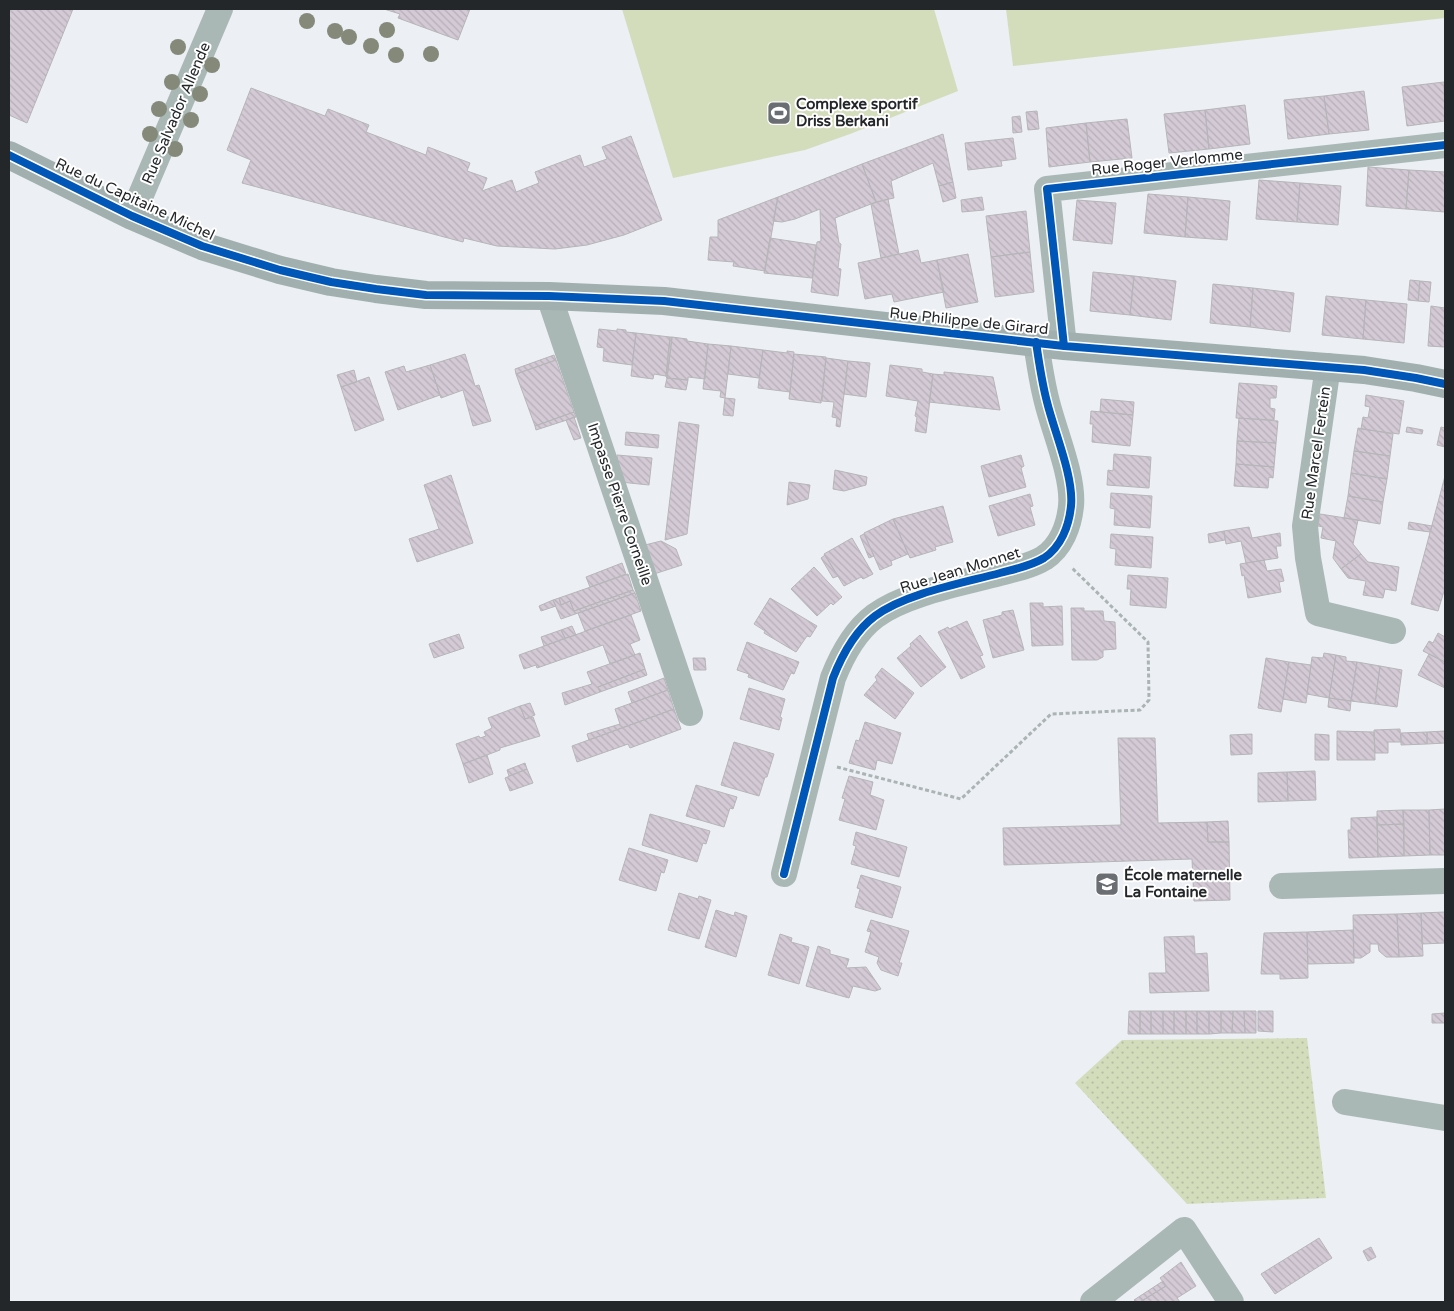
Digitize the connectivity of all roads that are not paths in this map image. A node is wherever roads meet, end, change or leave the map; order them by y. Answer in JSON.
{"nodes":[{"id":1,"x":220,"y":9,"type":"edge"},
{"id":2,"x":1445,"y":145,"type":"edge"},
{"id":3,"x":9,"y":155,"type":"edge"},
{"id":4,"x":132,"y":216,"type":"junction"},
{"id":5,"x":549,"y":296,"type":"junction"},
{"id":6,"x":1036,"y":342,"type":"junction"},
{"id":7,"x":1064,"y":346,"type":"junction"},
{"id":8,"x":1328,"y":366,"type":"junction"},
{"id":9,"x":1445,"y":384,"type":"edge"},
{"id":10,"x":1393,"y":631,"type":"dead end"},
{"id":11,"x":690,"y":713,"type":"dead end"},
{"id":12,"x":784,"y":874,"type":"dead end"},
{"id":13,"x":1445,"y":881,"type":"edge"},
{"id":14,"x":1282,"y":886,"type":"dead end"},
{"id":15,"x":1345,"y":1102,"type":"dead end"},
{"id":16,"x":1445,"y":1118,"type":"edge"},
{"id":17,"x":1092,"y":1302,"type":"edge"},
{"id":18,"x":1231,"y":1302,"type":"edge"}],
"edges":[{"from":1,"to":4,"type":"street","name":"Rue Salvador Allende"},
{"from":2,"to":7,"type":"street","name":"Rue Roger Verlomme"},
{"from":3,"to":4,"type":"main road","name":"Rue du Capitaine Michel"},
{"from":4,"to":5,"type":"main road","name":"Rue du Capitaine Michel"},
{"from":5,"to":6,"type":"main road","name":"Rue Philippe de Girard"},
{"from":5,"to":11,"type":"street","name":"Impasse Pierre Corneille"},
{"from":6,"to":7,"type":"main road","name":"Rue Philippe de Girard"},
{"from":6,"to":12,"type":"street","name":"Rue Jean Monnet"},
{"from":7,"to":8,"type":"main road","name":"Rue Philippe de Girard"},
{"from":8,"to":9,"type":"main road","name":"Rue Philippe de Girard"},
{"from":8,"to":10,"type":"street","name":"Rue Marcel Fertein"},
{"from":13,"to":14,"type":"street"},
{"from":15,"to":16,"type":"street"},
{"from":17,"to":18,"type":"street"}]}
